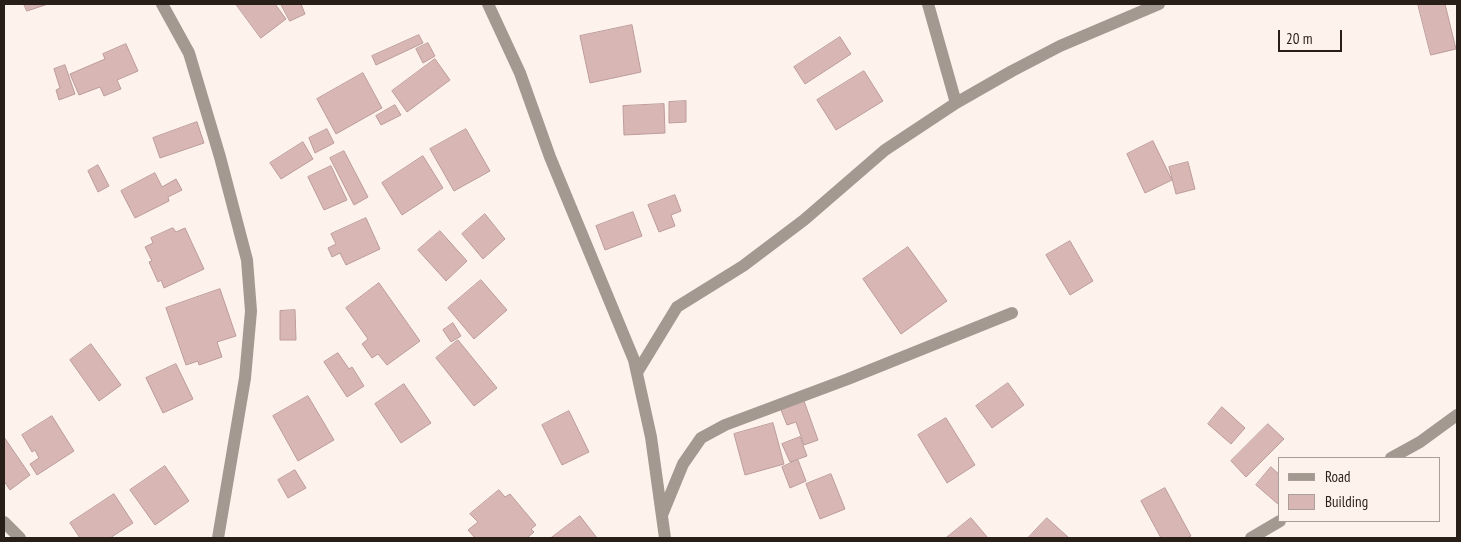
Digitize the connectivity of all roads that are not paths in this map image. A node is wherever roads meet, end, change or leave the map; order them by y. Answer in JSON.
{"nodes":[{"id":1,"x":162,"y":4,"type":"edge"},
{"id":2,"x":488,"y":4,"type":"edge"},
{"id":3,"x":928,"y":4,"type":"edge"},
{"id":4,"x":1159,"y":4,"type":"edge"},
{"id":5,"x":956,"y":103,"type":"junction"},
{"id":6,"x":1012,"y":313,"type":"dead end"},
{"id":7,"x":638,"y":371,"type":"junction"},
{"id":8,"x":1457,"y":415,"type":"edge"},
{"id":9,"x":1393,"y":457,"type":"edge"},
{"id":10,"x":662,"y":516,"type":"junction"},
{"id":11,"x":4,"y":522,"type":"edge"},
{"id":12,"x":1279,"y":522,"type":"edge"},
{"id":13,"x":1269,"y":534,"type":"edge"},
{"id":14,"x":20,"y":538,"type":"edge"},
{"id":15,"x":218,"y":538,"type":"edge"},
{"id":16,"x":665,"y":538,"type":"edge"},
{"id":17,"x":1251,"y":538,"type":"edge"}],
"edges":[{"from":1,"to":15,"type":"street"},
{"from":2,"to":7,"type":"street"},
{"from":3,"to":5,"type":"street"},
{"from":4,"to":5,"type":"street"},
{"from":5,"to":7,"type":"street"},
{"from":6,"to":10,"type":"street"},
{"from":7,"to":10,"type":"street"},
{"from":8,"to":9,"type":"street"},
{"from":10,"to":16,"type":"street"},
{"from":11,"to":14,"type":"street"},
{"from":12,"to":13,"type":"street"},
{"from":13,"to":17,"type":"street"}]}
